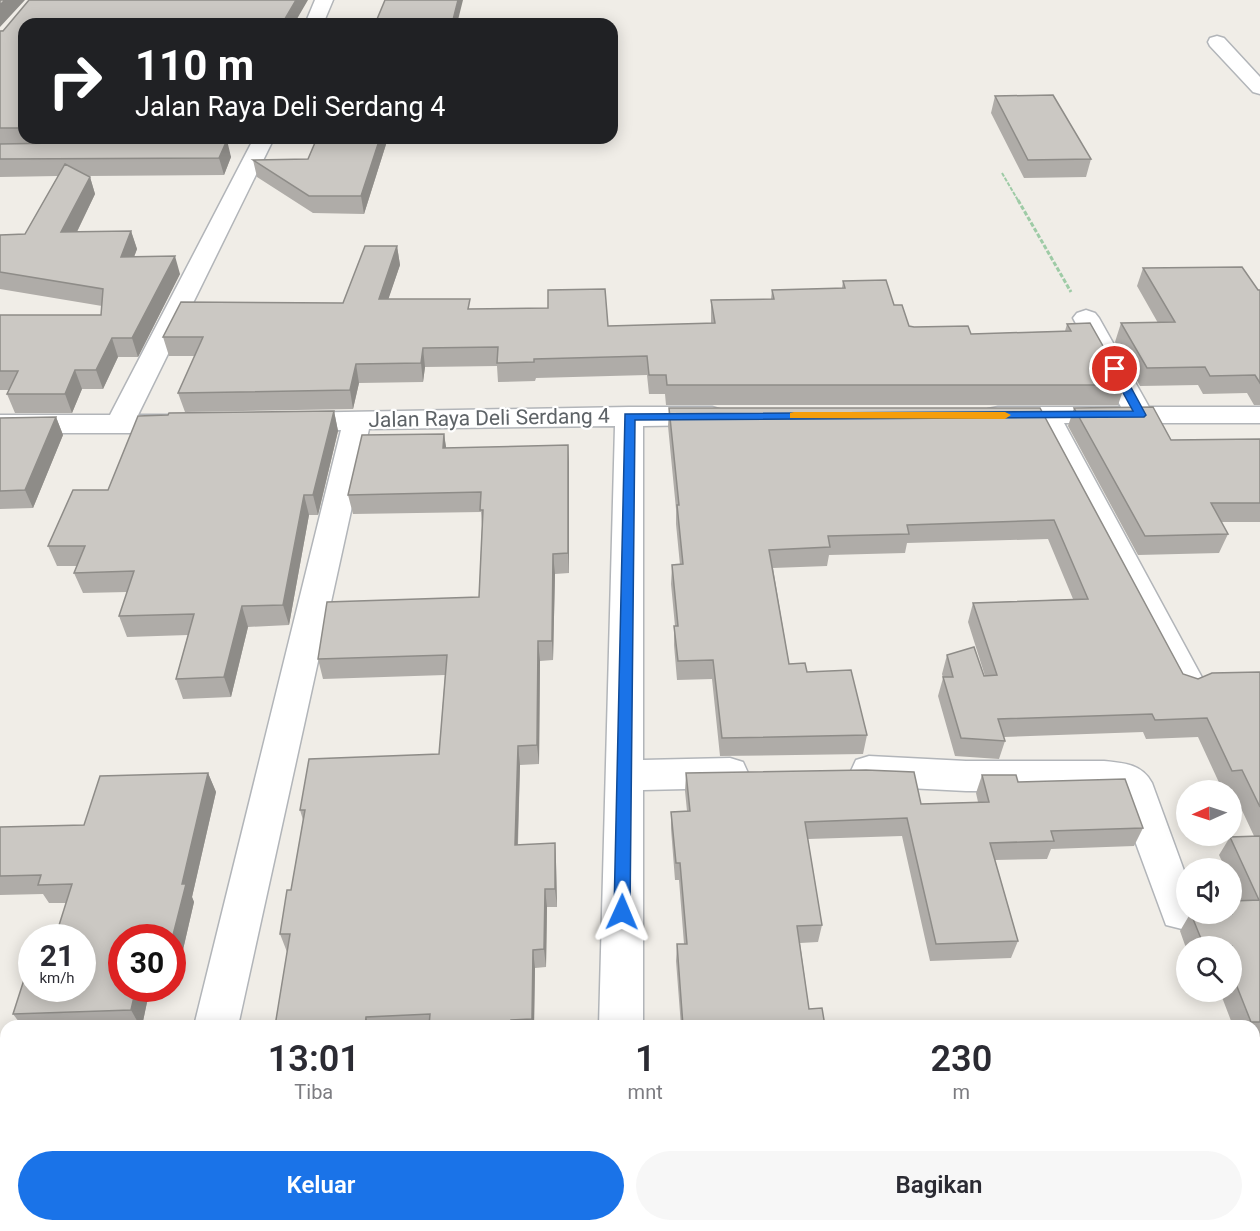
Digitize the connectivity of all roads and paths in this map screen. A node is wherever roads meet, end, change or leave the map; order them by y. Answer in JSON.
{"nodes":[{"id":1,"x":324,"y":0,"type":"edge"},
{"id":2,"x":316,"y":18,"type":"edge"},
{"id":3,"x":1217,"y":42,"type":"dead end"},
{"id":4,"x":1260,"y":88,"type":"edge"},
{"id":5,"x":254,"y":145,"type":"edge"},
{"id":6,"x":1002,"y":173,"type":"dead end"},
{"id":7,"x":1086,"y":318,"type":"joint"},
{"id":8,"x":974,"y":415,"type":"edge"},
{"id":9,"x":1045,"y":415,"type":"junction"},
{"id":10,"x":1140,"y":415,"type":"junction"},
{"id":11,"x":629,"y":416,"type":"junction"},
{"id":12,"x":736,"y":416,"type":"edge"},
{"id":13,"x":357,"y":420,"type":"junction"},
{"id":14,"x":1258,"y":420,"type":"edge"},
{"id":15,"x":265,"y":422,"type":"edge"},
{"id":16,"x":208,"y":423,"type":"edge"},
{"id":17,"x":0,"y":424,"type":"edge"},
{"id":18,"x":132,"y":424,"type":"junction"},
{"id":19,"x":1188,"y":683,"type":"edge"},
{"id":20,"x":838,"y":771,"type":"edge"},
{"id":21,"x":767,"y":773,"type":"edge"},
{"id":22,"x":624,"y":775,"type":"junction"},
{"id":23,"x":1176,"y":901,"type":"edge"},
{"id":24,"x":217,"y":1020,"type":"edge"},
{"id":25,"x":621,"y":1020,"type":"edge"}],
"edges":[{"from":1,"to":2,"type":"street"},
{"from":3,"to":4,"type":"street"},
{"from":5,"to":18,"type":"street"},
{"from":6,"to":7,"type":"path"},
{"from":7,"to":10,"type":"street"},
{"from":8,"to":9,"type":"street"},
{"from":9,"to":10,"type":"street"},
{"from":9,"to":19,"type":"street"},
{"from":10,"to":14,"type":"street"},
{"from":11,"to":12,"type":"street","name":"Jalan Raya Deli Serdang 4"},
{"from":11,"to":13,"type":"street","name":"Jalan Raya Deli Serdang 4"},
{"from":11,"to":22,"type":"street"},
{"from":13,"to":15,"type":"street","name":"Jalan Raya Deli Serdang 4"},
{"from":13,"to":24,"type":"street"},
{"from":16,"to":18,"type":"street"},
{"from":17,"to":18,"type":"street"},
{"from":20,"to":23,"type":"street"},
{"from":21,"to":22,"type":"street"},
{"from":22,"to":25,"type":"street"}]}
